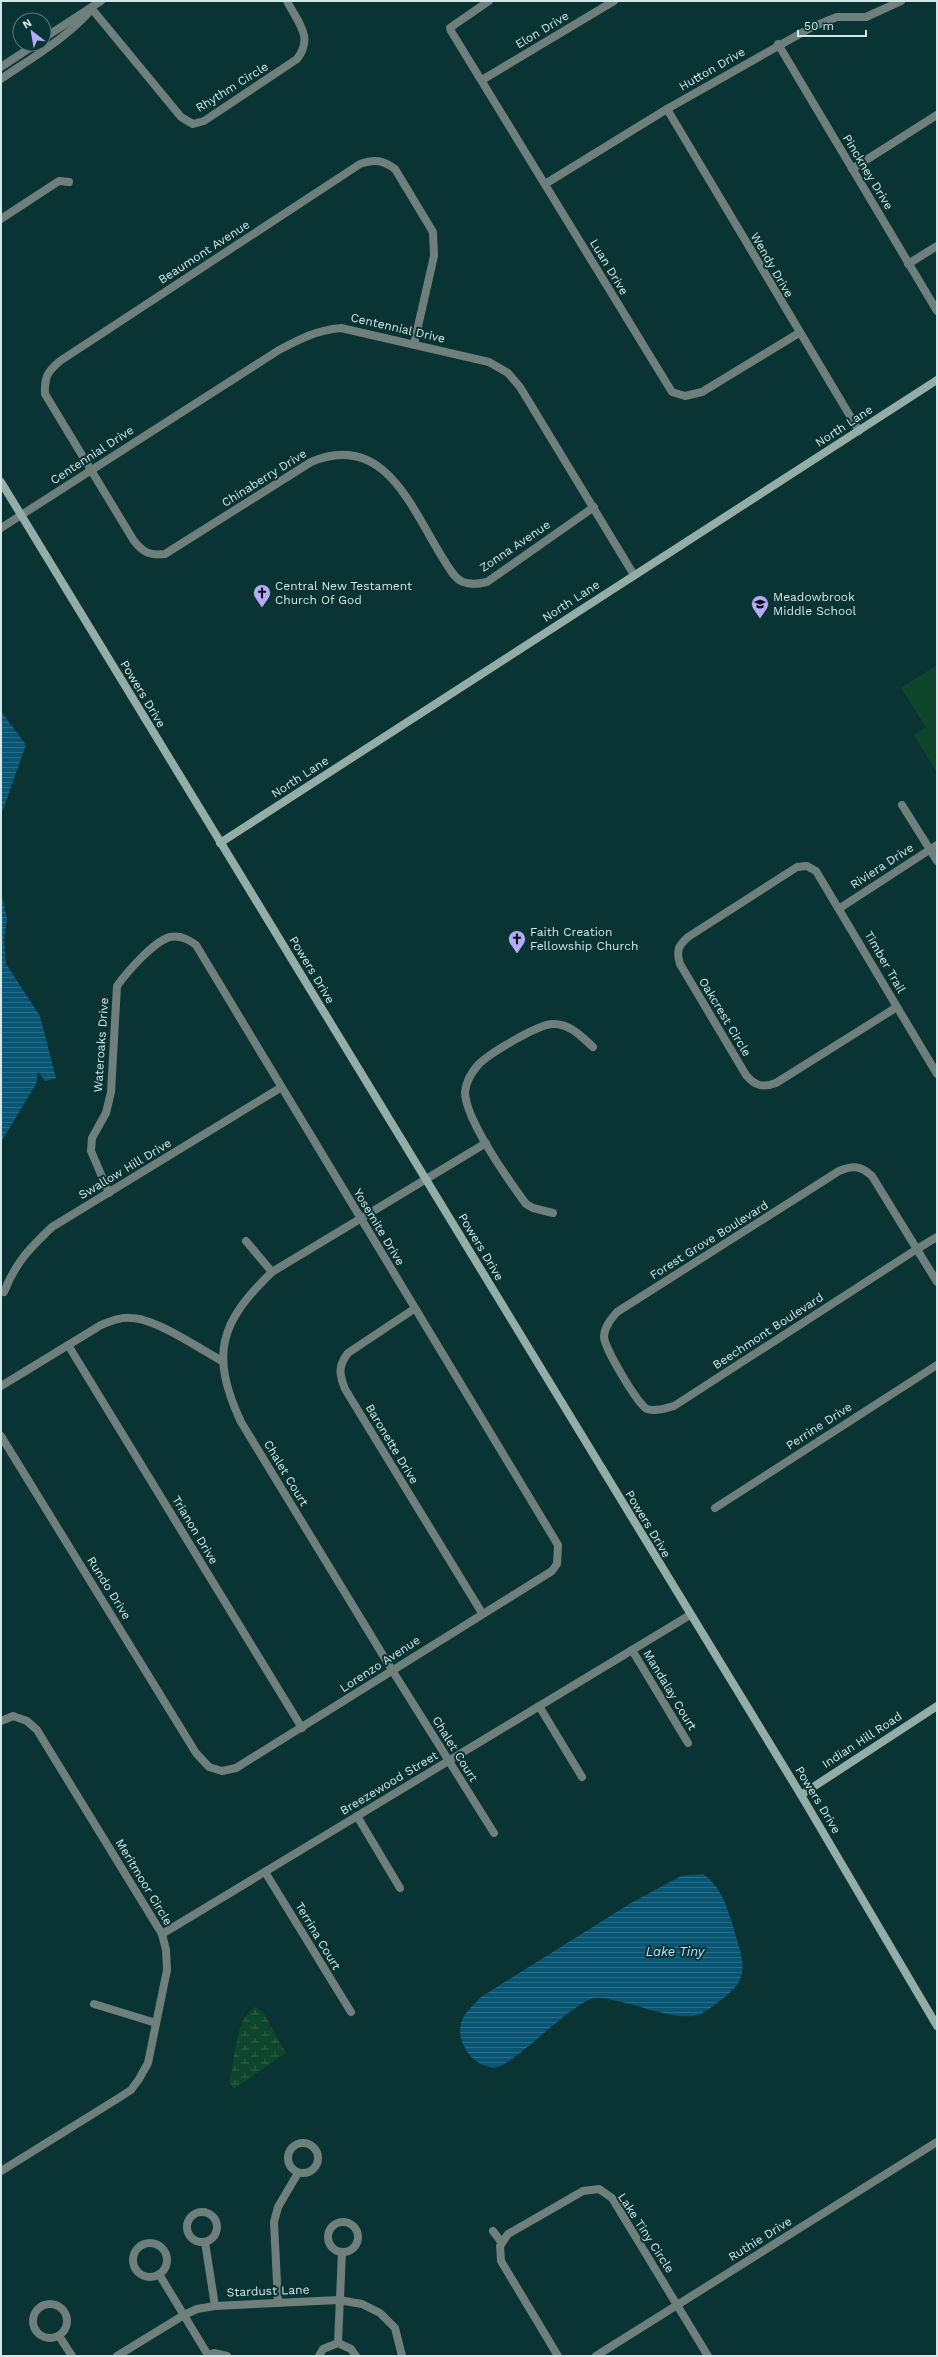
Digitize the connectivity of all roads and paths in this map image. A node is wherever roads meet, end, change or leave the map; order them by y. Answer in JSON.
{"nodes":[{"id":1,"x":101,"y":1,"type":"edge"},
{"id":2,"x":287,"y":1,"type":"edge"},
{"id":3,"x":490,"y":1,"type":"edge"},
{"id":4,"x":614,"y":1,"type":"edge"},
{"id":5,"x":901,"y":1,"type":"edge"},
{"id":6,"x":92,"y":9,"type":"junction"},
{"id":7,"x":52,"y":33,"type":"edge"},
{"id":8,"x":778,"y":44,"type":"junction"},
{"id":9,"x":24,"y":52,"type":"edge"},
{"id":10,"x":1,"y":68,"type":"edge"},
{"id":11,"x":1,"y":79,"type":"edge"},
{"id":12,"x":482,"y":80,"type":"junction"},
{"id":13,"x":667,"y":109,"type":"junction"},
{"id":14,"x":937,"y":115,"type":"edge"},
{"id":15,"x":852,"y":169,"type":"junction"},
{"id":16,"x":69,"y":182,"type":"dead end"},
{"id":17,"x":545,"y":184,"type":"junction"},
{"id":18,"x":1,"y":218,"type":"edge"},
{"id":19,"x":937,"y":246,"type":"edge"},
{"id":20,"x":908,"y":264,"type":"junction"},
{"id":21,"x":937,"y":311,"type":"edge"},
{"id":22,"x":799,"y":333,"type":"junction"},
{"id":23,"x":414,"y":344,"type":"junction"},
{"id":24,"x":937,"y":380,"type":"edge"},
{"id":25,"x":859,"y":431,"type":"junction"},
{"id":26,"x":91,"y":470,"type":"junction"},
{"id":27,"x":1,"y":482,"type":"edge"},
{"id":28,"x":594,"y":507,"type":"junction"},
{"id":29,"x":21,"y":515,"type":"junction"},
{"id":30,"x":1,"y":528,"type":"edge"},
{"id":31,"x":164,"y":554,"type":"joint"},
{"id":32,"x":449,"y":568,"type":"joint"},
{"id":33,"x":634,"y":575,"type":"junction"},
{"id":34,"x":902,"y":804,"type":"dead end"},
{"id":35,"x":220,"y":843,"type":"junction"},
{"id":36,"x":934,"y":847,"type":"edge"},
{"id":37,"x":937,"y":861,"type":"edge"},
{"id":38,"x":807,"y":866,"type":"joint"},
{"id":39,"x":840,"y":908,"type":"junction"},
{"id":40,"x":170,"y":937,"type":"joint"},
{"id":41,"x":898,"y":1007,"type":"junction"},
{"id":42,"x":593,"y":1047,"type":"dead end"},
{"id":43,"x":937,"y":1074,"type":"edge"},
{"id":44,"x":280,"y":1088,"type":"junction"},
{"id":45,"x":486,"y":1142,"type":"junction"},
{"id":46,"x":425,"y":1179,"type":"junction"},
{"id":47,"x":109,"y":1193,"type":"junction"},
{"id":48,"x":553,"y":1213,"type":"dead end"},
{"id":49,"x":359,"y":1218,"type":"junction"},
{"id":50,"x":937,"y":1237,"type":"edge"},
{"id":51,"x":246,"y":1241,"type":"dead end"},
{"id":52,"x":917,"y":1249,"type":"junction"},
{"id":53,"x":272,"y":1272,"type":"junction"},
{"id":54,"x":937,"y":1282,"type":"edge"},
{"id":55,"x":4,"y":1292,"type":"dead end"},
{"id":56,"x":414,"y":1309,"type":"junction"},
{"id":57,"x":68,"y":1345,"type":"junction"},
{"id":58,"x":222,"y":1362,"type":"junction"},
{"id":59,"x":937,"y":1365,"type":"edge"},
{"id":60,"x":621,"y":1372,"type":"joint"},
{"id":61,"x":1,"y":1386,"type":"edge"},
{"id":62,"x":1,"y":1436,"type":"edge"},
{"id":63,"x":715,"y":1508,"type":"dead end"},
{"id":64,"x":558,"y":1545,"type":"joint"},
{"id":65,"x":482,"y":1613,"type":"junction"},
{"id":66,"x":690,"y":1615,"type":"junction"},
{"id":67,"x":632,"y":1650,"type":"junction"},
{"id":68,"x":392,"y":1670,"type":"junction"},
{"id":69,"x":539,"y":1706,"type":"junction"},
{"id":70,"x":937,"y":1706,"type":"edge"},
{"id":71,"x":1,"y":1721,"type":"edge"},
{"id":72,"x":302,"y":1728,"type":"junction"},
{"id":73,"x":688,"y":1743,"type":"dead end"},
{"id":74,"x":196,"y":1753,"type":"joint"},
{"id":75,"x":448,"y":1761,"type":"junction"},
{"id":76,"x":582,"y":1777,"type":"dead end"},
{"id":77,"x":801,"y":1795,"type":"junction"},
{"id":78,"x":357,"y":1816,"type":"junction"},
{"id":79,"x":494,"y":1833,"type":"dead end"},
{"id":80,"x":265,"y":1872,"type":"junction"},
{"id":81,"x":400,"y":1888,"type":"dead end"},
{"id":82,"x":162,"y":1934,"type":"junction"},
{"id":83,"x":94,"y":2004,"type":"dead end"},
{"id":84,"x":351,"y":2012,"type":"dead end"},
{"id":85,"x":156,"y":2023,"type":"junction"},
{"id":86,"x":937,"y":2026,"type":"edge"},
{"id":87,"x":937,"y":2142,"type":"edge"},
{"id":88,"x":2,"y":2167,"type":"edge"},
{"id":89,"x":298,"y":2173,"type":"dead end"},
{"id":90,"x":493,"y":2230,"type":"dead end"},
{"id":91,"x":205,"y":2242,"type":"dead end"},
{"id":92,"x":502,"y":2243,"type":"junction"},
{"id":93,"x":342,"y":2252,"type":"dead end"},
{"id":94,"x":159,"y":2274,"type":"junction"},
{"id":95,"x":339,"y":2300,"type":"junction"},
{"id":96,"x":278,"y":2303,"type":"junction"},
{"id":97,"x":678,"y":2305,"type":"junction"},
{"id":98,"x":215,"y":2306,"type":"junction"},
{"id":99,"x":184,"y":2315,"type":"junction"},
{"id":100,"x":59,"y":2336,"type":"junction"},
{"id":101,"x":338,"y":2343,"type":"junction"},
{"id":102,"x":72,"y":2356,"type":"edge"},
{"id":103,"x":118,"y":2356,"type":"edge"},
{"id":104,"x":208,"y":2356,"type":"edge"},
{"id":105,"x":227,"y":2356,"type":"edge"},
{"id":106,"x":319,"y":2356,"type":"edge"},
{"id":107,"x":356,"y":2356,"type":"edge"},
{"id":108,"x":402,"y":2356,"type":"edge"},
{"id":109,"x":558,"y":2356,"type":"edge"},
{"id":110,"x":596,"y":2356,"type":"edge"},
{"id":111,"x":708,"y":2356,"type":"edge"}],
"edges":[{"from":1,"to":6,"type":"street"},
{"from":2,"to":6,"type":"street","name":"Rhythm Circle"},
{"from":3,"to":12,"type":"street","name":"Luan Drive"},
{"from":4,"to":12,"type":"street","name":"Elon Drive"},
{"from":5,"to":8,"type":"street","name":"Hutton Drive"},
{"from":6,"to":7,"type":"street"},
{"from":6,"to":11,"type":"street"},
{"from":8,"to":13,"type":"street","name":"Hutton Drive"},
{"from":8,"to":15,"type":"street","name":"Pinckney Drive"},
{"from":9,"to":10,"type":"street"},
{"from":12,"to":17,"type":"street","name":"Luan Drive"},
{"from":13,"to":17,"type":"street","name":"Hutton Drive"},
{"from":13,"to":22,"type":"street","name":"Wendy Drive"},
{"from":14,"to":15,"type":"street"},
{"from":15,"to":20,"type":"street","name":"Pinckney Drive"},
{"from":16,"to":18,"type":"street"},
{"from":17,"to":22,"type":"street","name":"Luan Drive"},
{"from":19,"to":20,"type":"street"},
{"from":20,"to":21,"type":"street","name":"Pinckney Drive"},
{"from":22,"to":25,"type":"street","name":"Wendy Drive"},
{"from":23,"to":26,"type":"street","name":"Centennial Drive"},
{"from":23,"to":26,"type":"street","name":"Beaumont Avenue"},
{"from":23,"to":28,"type":"street","name":"Centennial Drive"},
{"from":24,"to":25,"type":"street","name":"North Lane"},
{"from":25,"to":33,"type":"street","name":"North Lane"},
{"from":26,"to":29,"type":"street","name":"Centennial Drive"},
{"from":26,"to":31,"type":"street","name":"Beaumont Avenue"},
{"from":27,"to":29,"type":"street","name":"Powers Drive"},
{"from":28,"to":32,"type":"street","name":"Zonna Avenue"},
{"from":28,"to":33,"type":"street","name":"Centennial Drive"},
{"from":29,"to":30,"type":"street","name":"Centennial Drive"},
{"from":29,"to":35,"type":"street","name":"Powers Drive"},
{"from":31,"to":32,"type":"street","name":"Chinaberry Drive"},
{"from":33,"to":35,"type":"street","name":"North Lane"},
{"from":34,"to":36,"type":"street"},
{"from":35,"to":46,"type":"street","name":"Powers Drive"},
{"from":36,"to":37,"type":"street"},
{"from":36,"to":39,"type":"street","name":"Riviera Drive"},
{"from":38,"to":39,"type":"street","name":"Timber Trail"},
{"from":38,"to":41,"type":"street","name":"Oakcrest Circle"},
{"from":39,"to":41,"type":"street","name":"Timber Trail"},
{"from":40,"to":44,"type":"street","name":"Yosemite Drive"},
{"from":40,"to":47,"type":"street","name":"Wateroaks Drive"},
{"from":41,"to":43,"type":"street","name":"Timber Trail"},
{"from":42,"to":45,"type":"street"},
{"from":44,"to":47,"type":"street","name":"Swallow Hill Drive"},
{"from":44,"to":49,"type":"street","name":"Yosemite Drive"},
{"from":45,"to":46,"type":"street","name":"Chalet Court"},
{"from":45,"to":48,"type":"street"},
{"from":46,"to":49,"type":"street","name":"Chalet Court"},
{"from":46,"to":66,"type":"street","name":"Powers Drive"},
{"from":47,"to":55,"type":"street","name":"Swallow Hill Drive"},
{"from":49,"to":53,"type":"street","name":"Chalet Court"},
{"from":49,"to":56,"type":"street","name":"Yosemite Drive"},
{"from":50,"to":52,"type":"street","name":"Beechmont Boulevard"},
{"from":51,"to":53,"type":"street"},
{"from":52,"to":54,"type":"street"},
{"from":52,"to":60,"type":"street","name":"Beechmont Boulevard"},
{"from":52,"to":60,"type":"street","name":"Forest Grove Boulevard"},
{"from":53,"to":58,"type":"street","name":"Chalet Court"},
{"from":56,"to":64,"type":"street","name":"Yosemite Drive"},
{"from":56,"to":65,"type":"street","name":"Baronette Drive"},
{"from":57,"to":58,"type":"street"},
{"from":57,"to":61,"type":"street"},
{"from":57,"to":72,"type":"street","name":"Trianon Drive"},
{"from":58,"to":68,"type":"street","name":"Chalet Court"},
{"from":59,"to":63,"type":"street","name":"Perrine Drive"},
{"from":62,"to":74,"type":"street","name":"Rundo Drive"},
{"from":64,"to":65,"type":"street","name":"Lorenzo Avenue"},
{"from":65,"to":68,"type":"street","name":"Lorenzo Avenue"},
{"from":66,"to":67,"type":"street","name":"Breezewood Street"},
{"from":66,"to":77,"type":"street","name":"Powers Drive"},
{"from":67,"to":69,"type":"street","name":"Breezewood Street"},
{"from":67,"to":73,"type":"street","name":"Mandalay Court"},
{"from":68,"to":72,"type":"street","name":"Lorenzo Avenue"},
{"from":68,"to":75,"type":"street","name":"Chalet Court"},
{"from":69,"to":75,"type":"street","name":"Breezewood Street"},
{"from":69,"to":76,"type":"street"},
{"from":70,"to":77,"type":"street","name":"Indian Hill Road"},
{"from":71,"to":82,"type":"street","name":"Meritmoor Circle"},
{"from":72,"to":74,"type":"street","name":"Lorenzo Avenue"},
{"from":75,"to":78,"type":"street","name":"Breezewood Street"},
{"from":75,"to":79,"type":"street","name":"Chalet Court"},
{"from":77,"to":86,"type":"street","name":"Powers Drive"},
{"from":78,"to":80,"type":"street","name":"Breezewood Street"},
{"from":78,"to":81,"type":"street"},
{"from":80,"to":82,"type":"street","name":"Breezewood Street"},
{"from":80,"to":84,"type":"street","name":"Terrina Court"},
{"from":82,"to":85,"type":"street","name":"Meritmoor Circle"},
{"from":83,"to":85,"type":"street"},
{"from":85,"to":88,"type":"street","name":"Meritmoor Circle"},
{"from":87,"to":97,"type":"street","name":"Ruthie Drive"},
{"from":89,"to":96,"type":"street"},
{"from":90,"to":92,"type":"street"},
{"from":91,"to":98,"type":"street"},
{"from":92,"to":97,"type":"street","name":"Lake Tiny Circle"},
{"from":92,"to":109,"type":"street"},
{"from":93,"to":95,"type":"street"},
{"from":94,"to":94,"type":"street"},
{"from":94,"to":99,"type":"street"},
{"from":95,"to":96,"type":"street","name":"Stardust Lane"},
{"from":95,"to":101,"type":"street"},
{"from":95,"to":108,"type":"street","name":"Stardust Lane"},
{"from":96,"to":98,"type":"street","name":"Stardust Lane"},
{"from":97,"to":110,"type":"street","name":"Ruthie Drive"},
{"from":97,"to":111,"type":"street","name":"Lake Tiny Circle"},
{"from":98,"to":99,"type":"street","name":"Stardust Lane"},
{"from":99,"to":103,"type":"street","name":"Stardust Lane"},
{"from":99,"to":104,"type":"street"},
{"from":100,"to":100,"type":"street"},
{"from":100,"to":102,"type":"street"},
{"from":101,"to":106,"type":"street"},
{"from":101,"to":107,"type":"street"},
{"from":104,"to":105,"type":"street"}]}
